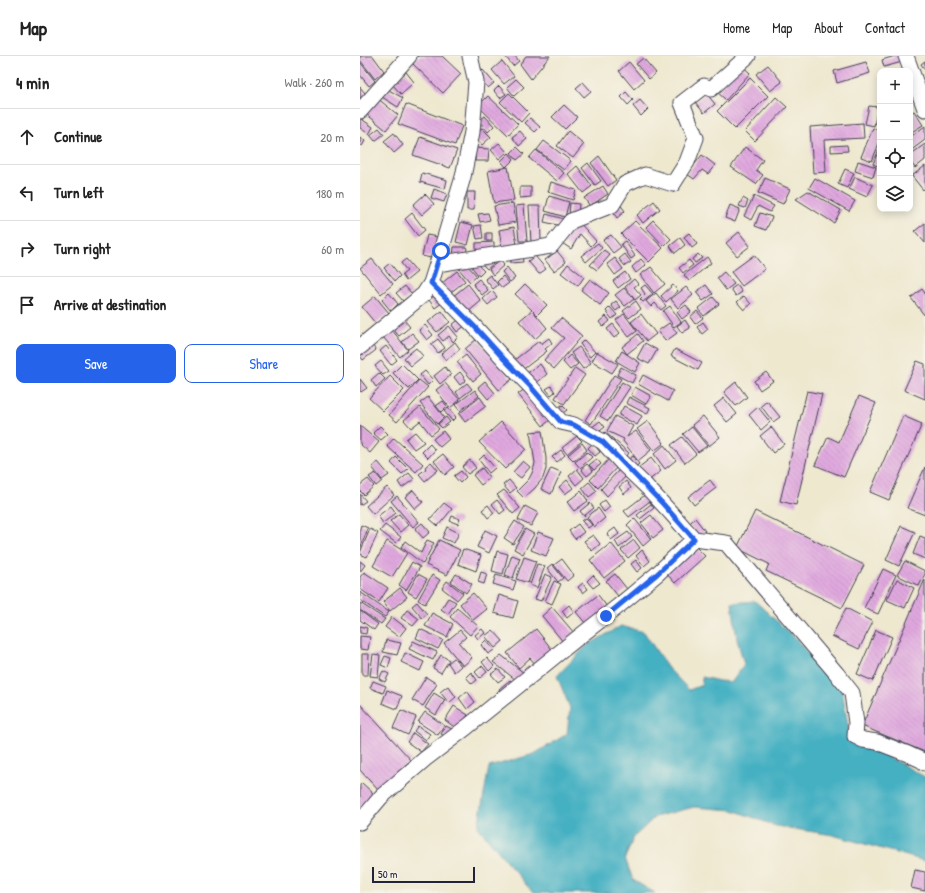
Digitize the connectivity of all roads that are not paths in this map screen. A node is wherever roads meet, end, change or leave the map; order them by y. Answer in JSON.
{"nodes":[{"id":1,"x":409,"y":56,"type":"edge"},
{"id":2,"x":470,"y":56,"type":"edge"},
{"id":3,"x":748,"y":56,"type":"edge"},
{"id":4,"x":906,"y":56,"type":"edge"},
{"id":5,"x":925,"y":110,"type":"edge"},
{"id":6,"x":360,"y":111,"type":"edge"},
{"id":7,"x":438,"y":264,"type":"junction"},
{"id":8,"x":431,"y":283,"type":"junction"},
{"id":9,"x":360,"y":347,"type":"edge"},
{"id":10,"x":694,"y":539,"type":"junction"},
{"id":11,"x":925,"y":763,"type":"edge"},
{"id":12,"x":360,"y":822,"type":"edge"}],
"edges":[{"from":1,"to":6,"type":"street"},
{"from":2,"to":7,"type":"street"},
{"from":3,"to":7,"type":"street"},
{"from":4,"to":5,"type":"street"},
{"from":7,"to":8,"type":"street"},
{"from":8,"to":9,"type":"street"},
{"from":8,"to":10,"type":"street"},
{"from":10,"to":11,"type":"street"},
{"from":10,"to":12,"type":"street"}]}
